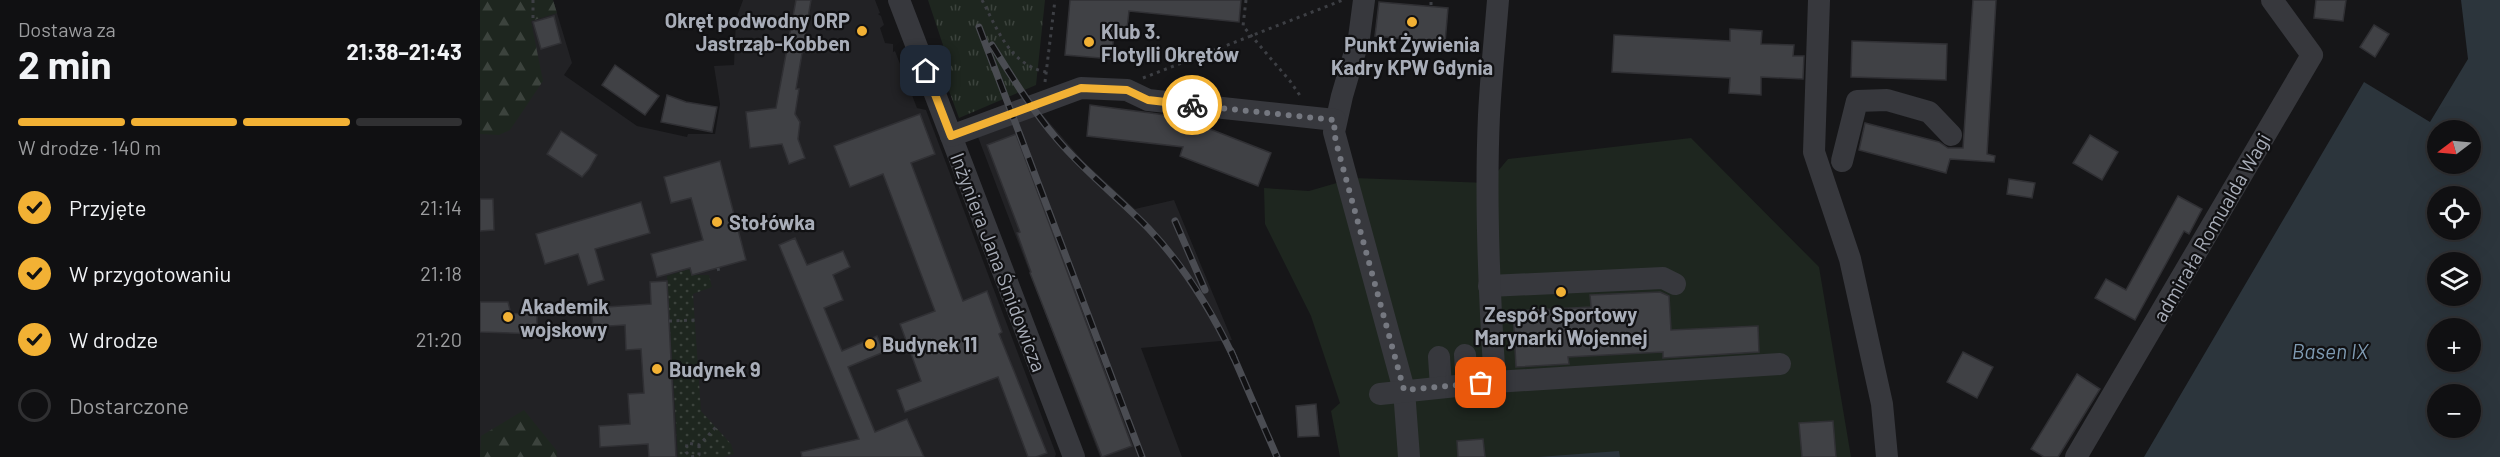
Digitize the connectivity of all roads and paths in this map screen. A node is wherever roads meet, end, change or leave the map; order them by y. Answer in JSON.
{"nodes":[{"id":1,"x":533,"y":0,"type":"edge"},
{"id":2,"x":898,"y":0,"type":"edge"},
{"id":3,"x":982,"y":0,"type":"edge"},
{"id":4,"x":1055,"y":0,"type":"edge"},
{"id":5,"x":1246,"y":0,"type":"edge"},
{"id":6,"x":1343,"y":0,"type":"edge"},
{"id":7,"x":1364,"y":0,"type":"edge"},
{"id":8,"x":1498,"y":0,"type":"edge"},
{"id":9,"x":1819,"y":0,"type":"edge"},
{"id":10,"x":2272,"y":0,"type":"edge"},
{"id":11,"x":533,"y":18,"type":"dead end"},
{"id":12,"x":1251,"y":36,"type":"junction"},
{"id":13,"x":1046,"y":72,"type":"junction"},
{"id":14,"x":1138,"y":80,"type":"dead end"},
{"id":15,"x":1042,"y":104,"type":"junction"},
{"id":16,"x":1325,"y":118,"type":"junction"},
{"id":17,"x":1951,"y":135,"type":"dead end"},
{"id":18,"x":951,"y":136,"type":"junction"},
{"id":19,"x":1842,"y":161,"type":"dead end"},
{"id":20,"x":1674,"y":284,"type":"dead end"},
{"id":21,"x":1489,"y":286,"type":"junction"},
{"id":22,"x":695,"y":320,"type":"dead end"},
{"id":23,"x":669,"y":321,"type":"dead end"},
{"id":24,"x":1465,"y":356,"type":"dead end"},
{"id":25,"x":1439,"y":357,"type":"dead end"},
{"id":26,"x":1780,"y":364,"type":"dead end"},
{"id":27,"x":698,"y":367,"type":"dead end"},
{"id":28,"x":672,"y":368,"type":"dead end"},
{"id":29,"x":1495,"y":381,"type":"junction"},
{"id":30,"x":1467,"y":384,"type":"junction"},
{"id":31,"x":1441,"y":387,"type":"junction"},
{"id":32,"x":1404,"y":390,"type":"junction"},
{"id":33,"x":1380,"y":394,"type":"dead end"},
{"id":34,"x":716,"y":427,"type":"dead end"},
{"id":35,"x":699,"y":445,"type":"junction"},
{"id":36,"x":1074,"y":457,"type":"edge"},
{"id":37,"x":1409,"y":457,"type":"edge"},
{"id":38,"x":1887,"y":457,"type":"edge"},
{"id":39,"x":2076,"y":457,"type":"edge"}],
"edges":[{"from":1,"to":11,"type":"path"},
{"from":2,"to":18,"type":"street","name":"Inżyniera Jana Śmidowicza"},
{"from":3,"to":13,"type":"path"},
{"from":4,"to":13,"type":"path"},
{"from":5,"to":12,"type":"path"},
{"from":6,"to":12,"type":"path"},
{"from":7,"to":16,"type":"street"},
{"from":8,"to":21,"type":"street"},
{"from":9,"to":38,"type":"street"},
{"from":10,"to":39,"type":"street","name":"admirała Romualda Wagi"},
{"from":12,"to":14,"type":"path"},
{"from":12,"to":16,"type":"path"},
{"from":13,"to":15,"type":"path"},
{"from":15,"to":16,"type":"street"},
{"from":15,"to":18,"type":"street"},
{"from":16,"to":32,"type":"street"},
{"from":17,"to":19,"type":"street"},
{"from":18,"to":36,"type":"street","name":"Inżyniera Jana Śmidowicza"},
{"from":20,"to":21,"type":"street"},
{"from":21,"to":29,"type":"street"},
{"from":22,"to":23,"type":"path"},
{"from":24,"to":30,"type":"street"},
{"from":25,"to":31,"type":"street"},
{"from":26,"to":29,"type":"street"},
{"from":27,"to":28,"type":"path"},
{"from":29,"to":30,"type":"street"},
{"from":30,"to":31,"type":"street"},
{"from":31,"to":32,"type":"street"},
{"from":32,"to":33,"type":"street"},
{"from":32,"to":37,"type":"street"},
{"from":34,"to":35,"type":"path"},
{"from":35,"to":35,"type":"path"}]}
